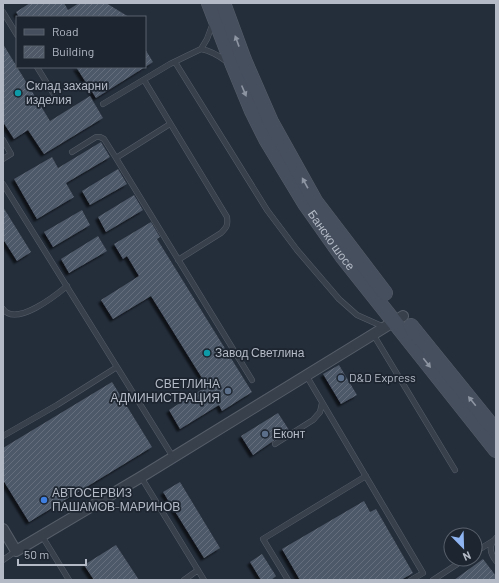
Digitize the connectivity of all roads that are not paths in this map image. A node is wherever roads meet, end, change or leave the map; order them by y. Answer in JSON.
{"nodes":[{"id":1,"x":223,"y":3,"type":"edge"},
{"id":2,"x":212,"y":10,"type":"edge"},
{"id":3,"x":3,"y":12,"type":"edge"},
{"id":4,"x":16,"y":33,"type":"edge"},
{"id":5,"x":201,"y":49,"type":"junction"},
{"id":6,"x":175,"y":62,"type":"junction"},
{"id":7,"x":233,"y":65,"type":"junction"},
{"id":8,"x":38,"y":68,"type":"edge"},
{"id":9,"x":144,"y":80,"type":"junction"},
{"id":10,"x":53,"y":93,"type":"dead end"},
{"id":11,"x":103,"y":104,"type":"dead end"},
{"id":12,"x":170,"y":124,"type":"junction"},
{"id":13,"x":3,"y":140,"type":"edge"},
{"id":14,"x":72,"y":152,"type":"dead end"},
{"id":15,"x":116,"y":158,"type":"junction"},
{"id":16,"x":3,"y":159,"type":"edge"},
{"id":17,"x":4,"y":186,"type":"edge"},
{"id":18,"x":178,"y":260,"type":"junction"},
{"id":19,"x":66,"y":286,"type":"junction"},
{"id":20,"x":3,"y":309,"type":"edge"},
{"id":21,"x":394,"y":322,"type":"junction"},
{"id":22,"x":374,"y":334,"type":"junction"},
{"id":23,"x":117,"y":367,"type":"junction"},
{"id":24,"x":306,"y":376,"type":"junction"},
{"id":25,"x":252,"y":380,"type":"dead end"},
{"id":26,"x":322,"y":403,"type":"junction"},
{"id":27,"x":496,"y":431,"type":"edge"},
{"id":28,"x":3,"y":436,"type":"edge"},
{"id":29,"x":275,"y":444,"type":"dead end"},
{"id":30,"x":496,"y":450,"type":"edge"},
{"id":31,"x":173,"y":457,"type":"junction"},
{"id":32,"x":455,"y":470,"type":"dead end"},
{"id":33,"x":366,"y":476,"type":"junction"},
{"id":34,"x":141,"y":477,"type":"junction"},
{"id":35,"x":3,"y":529,"type":"edge"},
{"id":36,"x":42,"y":536,"type":"junction"},
{"id":37,"x":495,"y":539,"type":"edge"},
{"id":38,"x":483,"y":547,"type":"edge"},
{"id":39,"x":16,"y":551,"type":"junction"},
{"id":40,"x":3,"y":560,"type":"edge"},
{"id":41,"x":496,"y":561,"type":"edge"},
{"id":42,"x":453,"y":567,"type":"edge"},
{"id":43,"x":198,"y":570,"type":"junction"},
{"id":44,"x":70,"y":580,"type":"edge"},
{"id":45,"x":184,"y":580,"type":"edge"},
{"id":46,"x":204,"y":580,"type":"edge"},
{"id":47,"x":288,"y":580,"type":"edge"},
{"id":48,"x":411,"y":580,"type":"edge"},
{"id":49,"x":433,"y":580,"type":"edge"}],
"edges":[{"from":21,"to":1,"type":"main road","name":"Банско шосе","one_way":true},
{"from":2,"to":5,"type":"lane"},
{"from":2,"to":7,"type":"main road","name":"Банско шосе"},
{"from":3,"to":4,"type":"lane"},
{"from":5,"to":6,"type":"lane"},
{"from":5,"to":7,"type":"lane"},
{"from":6,"to":9,"type":"lane"},
{"from":6,"to":21,"type":"lane"},
{"from":7,"to":21,"type":"main road","name":"Банско шосе","one_way":true},
{"from":8,"to":10,"type":"lane"},
{"from":9,"to":11,"type":"lane"},
{"from":9,"to":12,"type":"lane"},
{"from":12,"to":15,"type":"lane"},
{"from":12,"to":18,"type":"lane"},
{"from":13,"to":16,"type":"lane"},
{"from":14,"to":15,"type":"lane"},
{"from":15,"to":18,"type":"lane"},
{"from":17,"to":19,"type":"lane"},
{"from":18,"to":25,"type":"lane"},
{"from":19,"to":20,"type":"lane"},
{"from":19,"to":23,"type":"lane"},
{"from":21,"to":22,"type":"street"},
{"from":27,"to":21,"type":"main road","name":"Банско шосе","one_way":true},
{"from":21,"to":30,"type":"main road","name":"Банско шосе","one_way":true},
{"from":22,"to":24,"type":"street"},
{"from":22,"to":32,"type":"lane"},
{"from":23,"to":28,"type":"lane"},
{"from":23,"to":31,"type":"lane"},
{"from":24,"to":26,"type":"lane"},
{"from":24,"to":31,"type":"street"},
{"from":26,"to":29,"type":"lane"},
{"from":26,"to":33,"type":"lane"},
{"from":31,"to":34,"type":"street"},
{"from":33,"to":47,"type":"lane"},
{"from":33,"to":48,"type":"lane"},
{"from":34,"to":36,"type":"street"},
{"from":34,"to":43,"type":"lane"},
{"from":35,"to":39,"type":"street"},
{"from":36,"to":39,"type":"street"},
{"from":36,"to":44,"type":"lane"},
{"from":37,"to":38,"type":"lane"},
{"from":37,"to":41,"type":"lane"},
{"from":39,"to":40,"type":"lane"},
{"from":42,"to":49,"type":"lane"},
{"from":43,"to":45,"type":"lane"},
{"from":43,"to":46,"type":"lane"}]}
